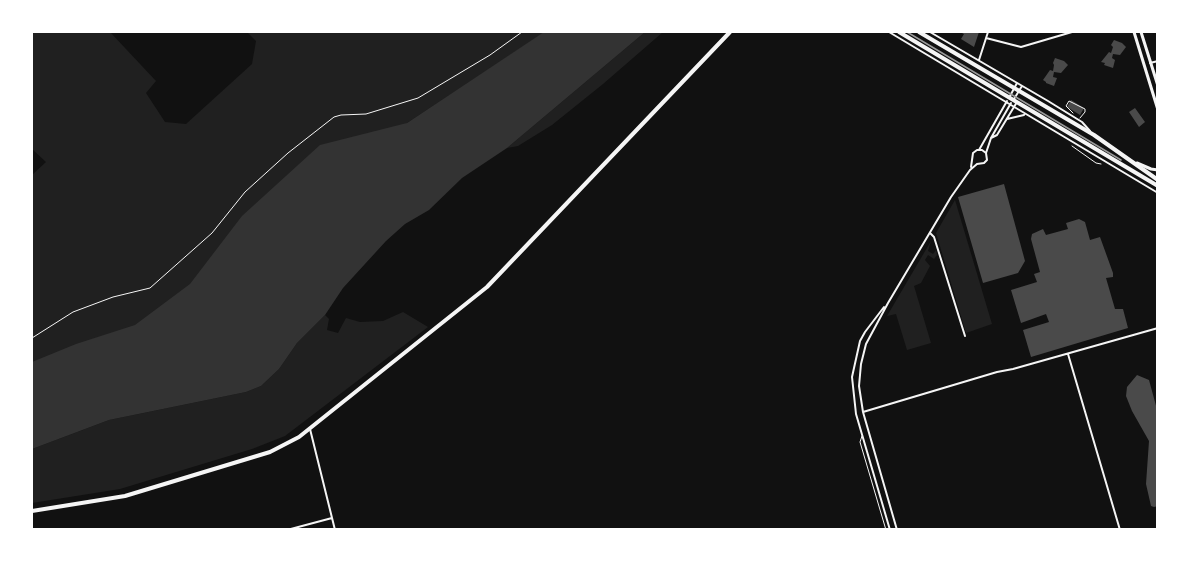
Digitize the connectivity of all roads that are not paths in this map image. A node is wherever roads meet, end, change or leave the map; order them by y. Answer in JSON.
{"nodes":[{"id":1,"x":730,"y":32,"type":"edge"},
{"id":2,"x":889,"y":32,"type":"edge"},
{"id":3,"x":899,"y":32,"type":"edge"},
{"id":4,"x":919,"y":32,"type":"edge"},
{"id":5,"x":930,"y":32,"type":"edge"},
{"id":6,"x":988,"y":32,"type":"edge"},
{"id":7,"x":1072,"y":32,"type":"edge"},
{"id":8,"x":1134,"y":32,"type":"edge"},
{"id":9,"x":1141,"y":32,"type":"edge"},
{"id":10,"x":937,"y":36,"type":"junction"},
{"id":11,"x":986,"y":38,"type":"junction"},
{"id":12,"x":934,"y":41,"type":"junction"},
{"id":13,"x":979,"y":60,"type":"junction"},
{"id":14,"x":1158,"y":61,"type":"edge"},
{"id":15,"x":1150,"y":63,"type":"junction"},
{"id":16,"x":1017,"y":83,"type":"junction"},
{"id":17,"x":1022,"y":86,"type":"junction"},
{"id":18,"x":1158,"y":86,"type":"edge"},
{"id":19,"x":1017,"y":89,"type":"junction"},
{"id":20,"x":1012,"y":102,"type":"junction"},
{"id":21,"x":1158,"y":110,"type":"edge"},
{"id":22,"x":1026,"y":114,"type":"junction"},
{"id":23,"x":1071,"y":115,"type":"junction"},
{"id":24,"x":1007,"y":119,"type":"junction"},
{"id":25,"x":1079,"y":120,"type":"junction"},
{"id":26,"x":1094,"y":135,"type":"junction"},
{"id":27,"x":991,"y":138,"type":"junction"},
{"id":28,"x":979,"y":150,"type":"junction"},
{"id":29,"x":986,"y":153,"type":"junction"},
{"id":30,"x":973,"y":160,"type":"junction"},
{"id":31,"x":1133,"y":161,"type":"junction"},
{"id":32,"x":1113,"y":163,"type":"junction"},
{"id":33,"x":977,"y":164,"type":"junction"},
{"id":34,"x":970,"y":170,"type":"junction"},
{"id":35,"x":1158,"y":170,"type":"edge"},
{"id":36,"x":1158,"y":180,"type":"edge"},
{"id":37,"x":1158,"y":186,"type":"edge"},
{"id":38,"x":1158,"y":193,"type":"edge"},
{"id":39,"x":930,"y":232,"type":"junction"},
{"id":40,"x":888,"y":303,"type":"junction"},
{"id":41,"x":1158,"y":328,"type":"edge"},
{"id":42,"x":966,"y":336,"type":"dead end"},
{"id":43,"x":1068,"y":354,"type":"junction"},
{"id":44,"x":863,"y":412,"type":"junction"},
{"id":45,"x":310,"y":429,"type":"junction"},
{"id":46,"x":32,"y":511,"type":"edge"},
{"id":47,"x":332,"y":518,"type":"junction"},
{"id":48,"x":1119,"y":529,"type":"edge"},
{"id":49,"x":287,"y":530,"type":"edge"},
{"id":50,"x":335,"y":530,"type":"edge"},
{"id":51,"x":888,"y":530,"type":"edge"},
{"id":52,"x":897,"y":530,"type":"edge"}],
"edges":[{"from":1,"to":45,"type":"main road"},
{"from":2,"to":20,"type":"street"},
{"from":3,"to":20,"type":"main road"},
{"from":4,"to":12,"type":"main road"},
{"from":5,"to":10,"type":"street"},
{"from":6,"to":11,"type":"street"},
{"from":7,"to":11,"type":"street"},
{"from":8,"to":21,"type":"main road"},
{"from":9,"to":15,"type":"main road"},
{"from":10,"to":12,"type":"street"},
{"from":10,"to":13,"type":"street"},
{"from":11,"to":13,"type":"street"},
{"from":12,"to":19,"type":"main road"},
{"from":13,"to":16,"type":"street"},
{"from":14,"to":15,"type":"street"},
{"from":15,"to":18,"type":"main road"},
{"from":16,"to":17,"type":"street"},
{"from":16,"to":19,"type":"street"},
{"from":17,"to":19,"type":"street"},
{"from":17,"to":23,"type":"street"},
{"from":19,"to":20,"type":"street"},
{"from":19,"to":26,"type":"main road"},
{"from":20,"to":22,"type":"street"},
{"from":20,"to":24,"type":"street"},
{"from":20,"to":27,"type":"street"},
{"from":20,"to":28,"type":"street"},
{"from":20,"to":32,"type":"main road"},
{"from":22,"to":24,"type":"street"},
{"from":22,"to":32,"type":"street"},
{"from":23,"to":25,"type":"street"},
{"from":23,"to":25,"type":"lane"},
{"from":24,"to":27,"type":"street"},
{"from":25,"to":26,"type":"street"},
{"from":26,"to":31,"type":"main road"},
{"from":27,"to":29,"type":"street"},
{"from":28,"to":29,"type":"street"},
{"from":28,"to":30,"type":"street"},
{"from":29,"to":33,"type":"street"},
{"from":30,"to":33,"type":"street"},
{"from":30,"to":34,"type":"street"},
{"from":31,"to":35,"type":"main road"},
{"from":31,"to":36,"type":"main road"},
{"from":32,"to":37,"type":"main road"},
{"from":32,"to":38,"type":"street"},
{"from":33,"to":34,"type":"street"},
{"from":34,"to":39,"type":"street"},
{"from":39,"to":40,"type":"street"},
{"from":39,"to":42,"type":"street"},
{"from":40,"to":44,"type":"street"},
{"from":40,"to":51,"type":"street"},
{"from":41,"to":43,"type":"street"},
{"from":43,"to":44,"type":"street"},
{"from":43,"to":48,"type":"street"},
{"from":44,"to":52,"type":"street"},
{"from":45,"to":46,"type":"main road"},
{"from":45,"to":47,"type":"street"},
{"from":47,"to":49,"type":"street"},
{"from":47,"to":50,"type":"street"}]}
